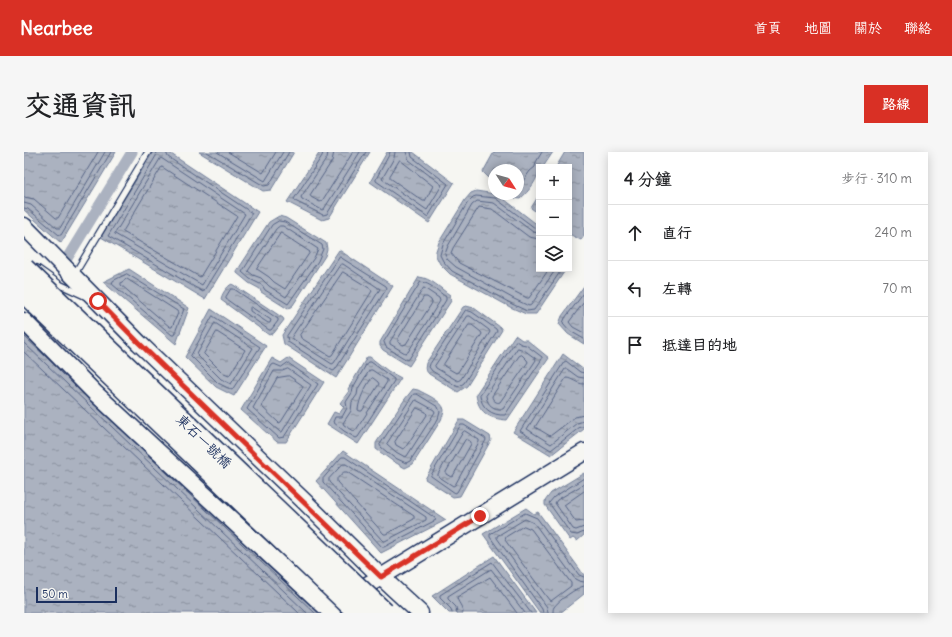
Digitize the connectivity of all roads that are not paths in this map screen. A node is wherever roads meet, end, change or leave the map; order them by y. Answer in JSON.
{"nodes":[{"id":1,"x":148,"y":152,"type":"edge"},
{"id":2,"x":24,"y":226,"type":"edge"},
{"id":3,"x":27,"y":266,"type":"edge"},
{"id":4,"x":73,"y":276,"type":"junction"},
{"id":5,"x":24,"y":292,"type":"edge"},
{"id":6,"x":98,"y":301,"type":"junction"},
{"id":7,"x":24,"y":321,"type":"edge"},
{"id":8,"x":584,"y":452,"type":"edge"},
{"id":9,"x":381,"y":577,"type":"junction"},
{"id":10,"x":326,"y":611,"type":"edge"},
{"id":11,"x":359,"y":613,"type":"edge"},
{"id":12,"x":384,"y":613,"type":"edge"},
{"id":13,"x":420,"y":613,"type":"edge"}],
"edges":[{"from":1,"to":4,"type":"lane"},
{"from":2,"to":4,"type":"street"},
{"from":3,"to":6,"type":"lane"},
{"from":3,"to":12,"type":"highway","name":"東石一號橋","bridge":true},
{"from":4,"to":6,"type":"street"},
{"from":5,"to":11,"type":"highway","name":"東石一號橋","bridge":true},
{"from":6,"to":9,"type":"street"},
{"from":7,"to":10,"type":"street"},
{"from":8,"to":9,"type":"street"},
{"from":9,"to":10,"type":"street"},
{"from":9,"to":13,"type":"street"}]}
